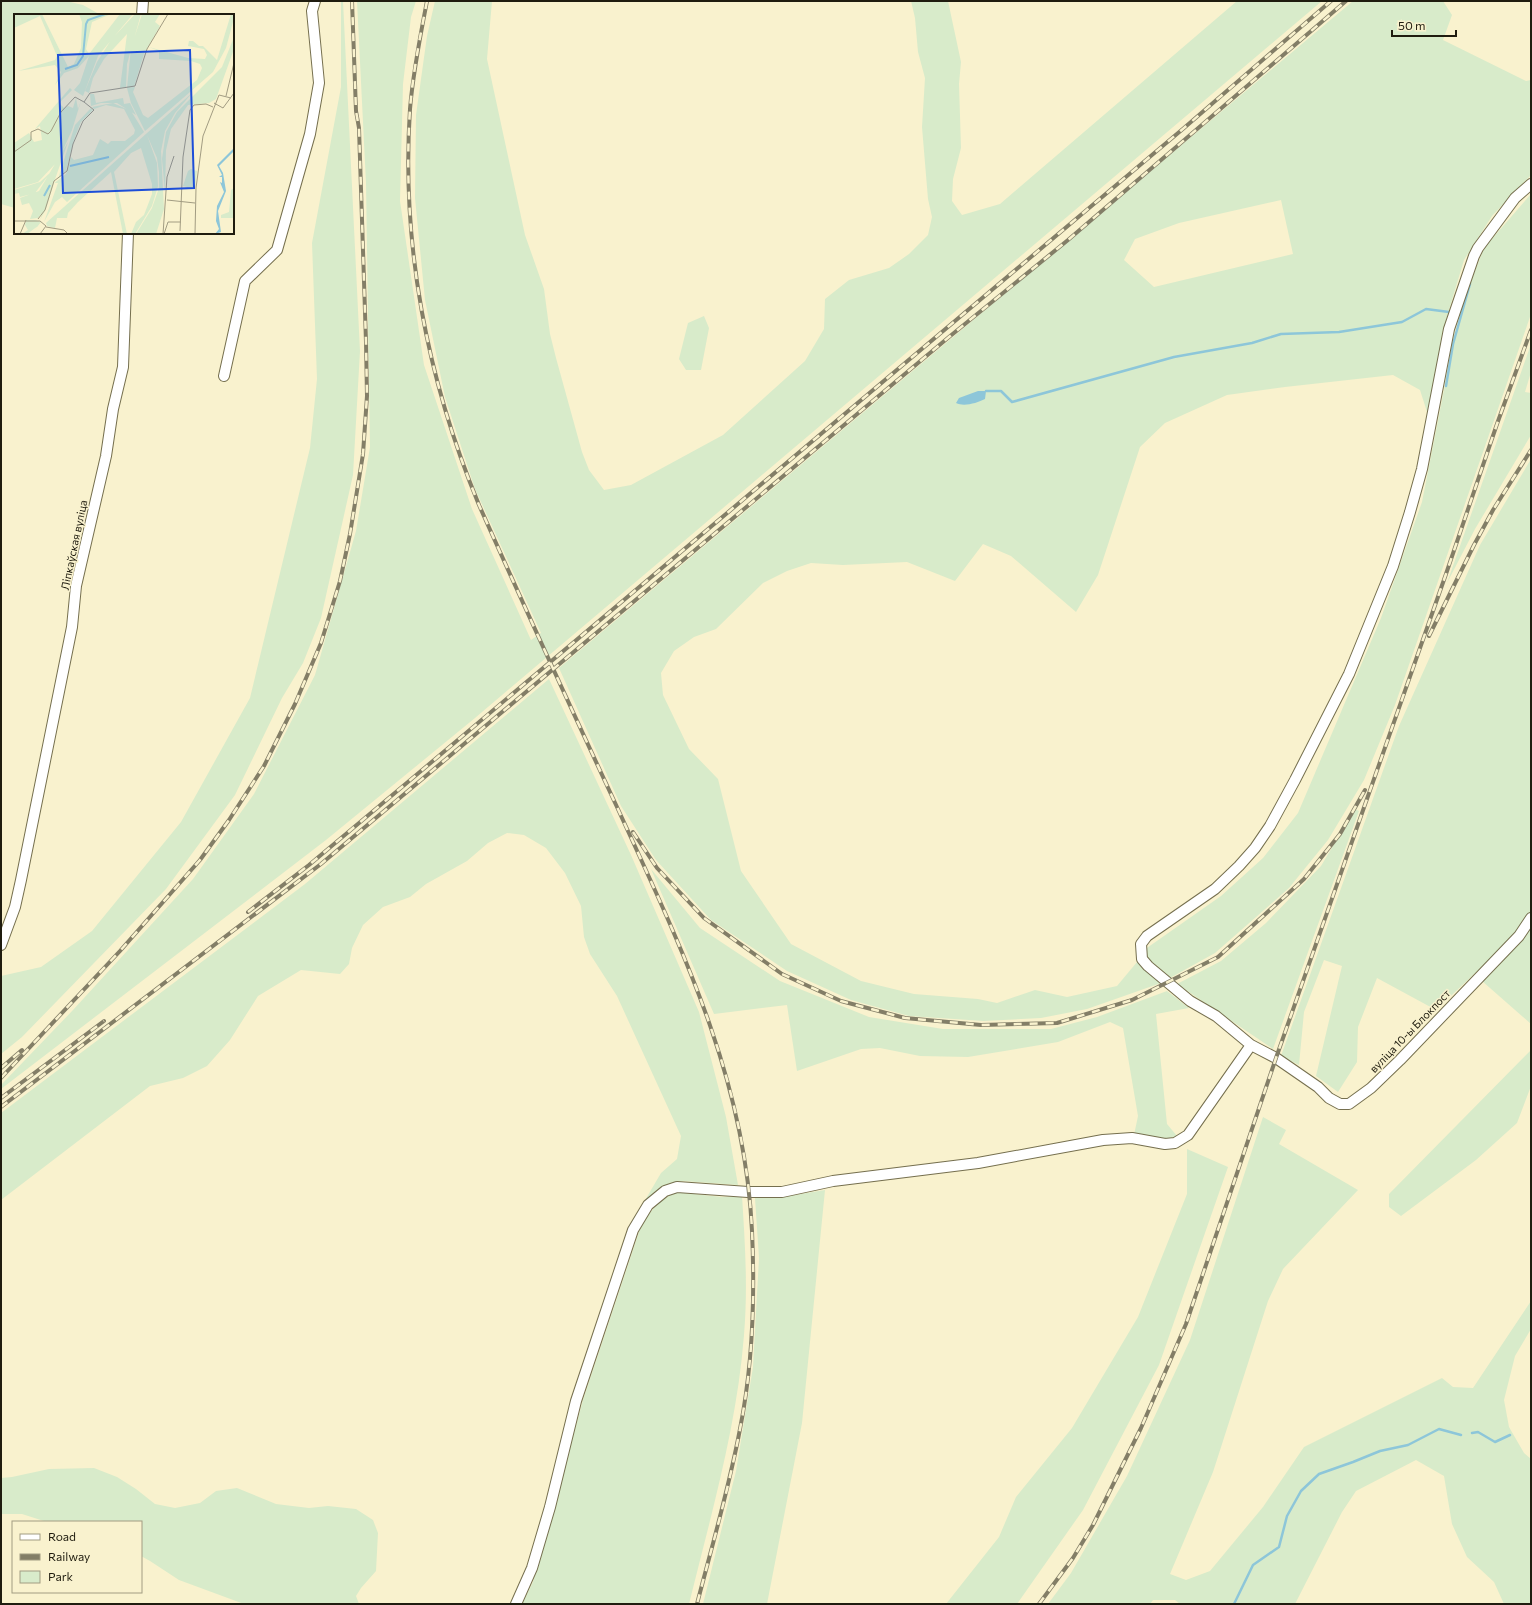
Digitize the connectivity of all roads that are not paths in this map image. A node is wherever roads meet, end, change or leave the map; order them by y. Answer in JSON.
{"nodes":[{"id":1,"x":143,"y":1,"type":"edge"},
{"id":2,"x":315,"y":1,"type":"edge"},
{"id":3,"x":142,"y":14,"type":"edge"},
{"id":4,"x":1531,"y":184,"type":"edge"},
{"id":5,"x":128,"y":234,"type":"edge"},
{"id":6,"x":224,"y":376,"type":"dead end"},
{"id":7,"x":1531,"y":918,"type":"edge"},
{"id":8,"x":1,"y":945,"type":"edge"},
{"id":9,"x":1251,"y":1045,"type":"junction"},
{"id":10,"x":516,"y":1604,"type":"edge"}],
"edges":[{"from":1,"to":3,"type":"street"},
{"from":2,"to":6,"type":"street"},
{"from":4,"to":9,"type":"street"},
{"from":5,"to":8,"type":"street","name":"Ліпкаўская вуліца"},
{"from":7,"to":9,"type":"street","name":"вуліца 10-ы Блокпост"},
{"from":9,"to":10,"type":"street"}]}
